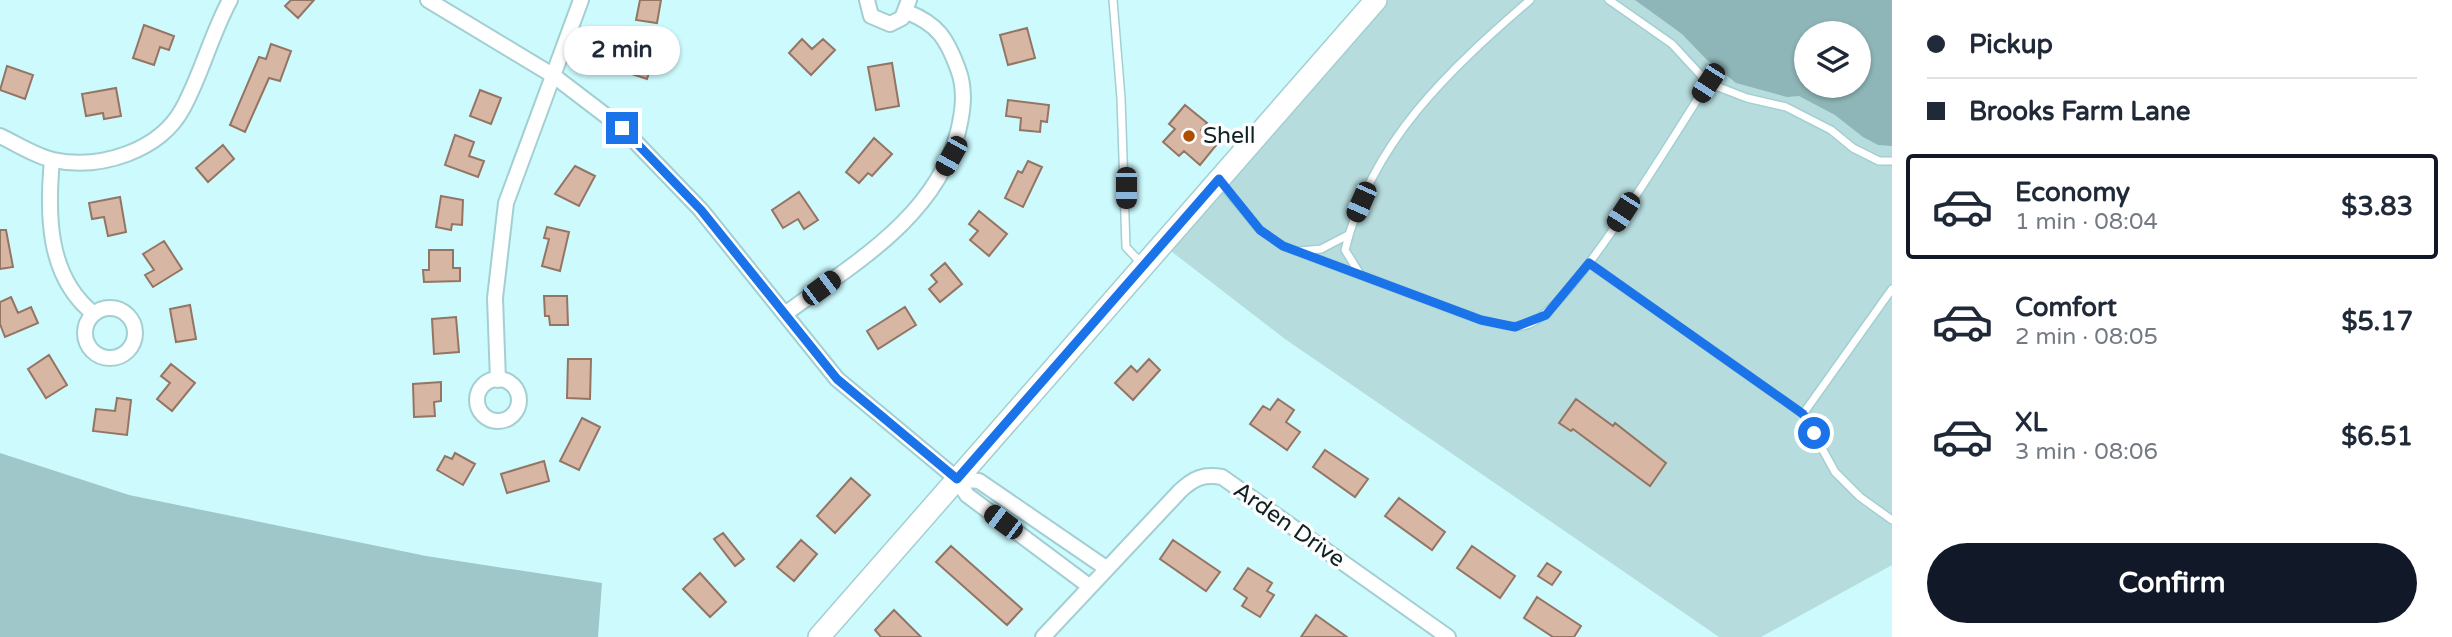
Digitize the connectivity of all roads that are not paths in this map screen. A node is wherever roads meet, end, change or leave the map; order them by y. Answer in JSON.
{"nodes":[{"id":1,"x":230,"y":0,"type":"edge"},
{"id":2,"x":428,"y":0,"type":"edge"},
{"id":3,"x":581,"y":0,"type":"edge"},
{"id":4,"x":867,"y":0,"type":"edge"},
{"id":5,"x":1112,"y":0,"type":"edge"},
{"id":6,"x":1376,"y":0,"type":"edge"},
{"id":7,"x":1530,"y":0,"type":"edge"},
{"id":8,"x":1609,"y":0,"type":"edge"},
{"id":9,"x":908,"y":6,"type":"edge"},
{"id":10,"x":554,"y":76,"type":"junction"},
{"id":11,"x":1708,"y":83,"type":"junction"},
{"id":12,"x":0,"y":136,"type":"edge"},
{"id":13,"x":52,"y":160,"type":"junction"},
{"id":14,"x":1891,"y":162,"type":"edge"},
{"id":15,"x":1219,"y":179,"type":"junction"},
{"id":16,"x":1348,"y":235,"type":"junction"},
{"id":17,"x":1297,"y":251,"type":"junction"},
{"id":18,"x":1589,"y":263,"type":"junction"},
{"id":19,"x":1143,"y":264,"type":"junction"},
{"id":20,"x":1360,"y":274,"type":"junction"},
{"id":21,"x":1892,"y":289,"type":"edge"},
{"id":22,"x":94,"y":314,"type":"dead end"},
{"id":23,"x":785,"y":314,"type":"junction"},
{"id":24,"x":498,"y":380,"type":"dead end"},
{"id":25,"x":1803,"y":414,"type":"junction"},
{"id":26,"x":957,"y":479,"type":"junction"},
{"id":27,"x":1892,"y":520,"type":"edge"},
{"id":28,"x":1106,"y":568,"type":"junction"},
{"id":29,"x":1089,"y":586,"type":"junction"},
{"id":30,"x":819,"y":637,"type":"edge"},
{"id":31,"x":1043,"y":637,"type":"edge"},
{"id":32,"x":1448,"y":637,"type":"edge"}],
"edges":[{"from":1,"to":13,"type":"street"},
{"from":2,"to":10,"type":"street"},
{"from":3,"to":10,"type":"street"},
{"from":4,"to":9,"type":"street"},
{"from":5,"to":19,"type":"lane"},
{"from":6,"to":15,"type":"main road"},
{"from":7,"to":16,"type":"lane"},
{"from":8,"to":11,"type":"lane"},
{"from":9,"to":23,"type":"street"},
{"from":10,"to":23,"type":"street"},
{"from":10,"to":24,"type":"street"},
{"from":11,"to":14,"type":"lane"},
{"from":11,"to":18,"type":"lane"},
{"from":12,"to":13,"type":"street"},
{"from":13,"to":22,"type":"street"},
{"from":15,"to":17,"type":"lane"},
{"from":15,"to":19,"type":"main road"},
{"from":16,"to":17,"type":"lane"},
{"from":16,"to":20,"type":"lane"},
{"from":17,"to":20,"type":"lane"},
{"from":18,"to":20,"type":"lane"},
{"from":18,"to":25,"type":"lane"},
{"from":19,"to":26,"type":"main road"},
{"from":21,"to":25,"type":"lane"},
{"from":23,"to":26,"type":"street"},
{"from":25,"to":27,"type":"lane"},
{"from":26,"to":28,"type":"street"},
{"from":26,"to":29,"type":"street"},
{"from":26,"to":30,"type":"main road"},
{"from":28,"to":29,"type":"street","name":"Arden Drive"},
{"from":28,"to":32,"type":"street","name":"Arden Drive"},
{"from":29,"to":31,"type":"street","name":"Arden Drive"}]}
